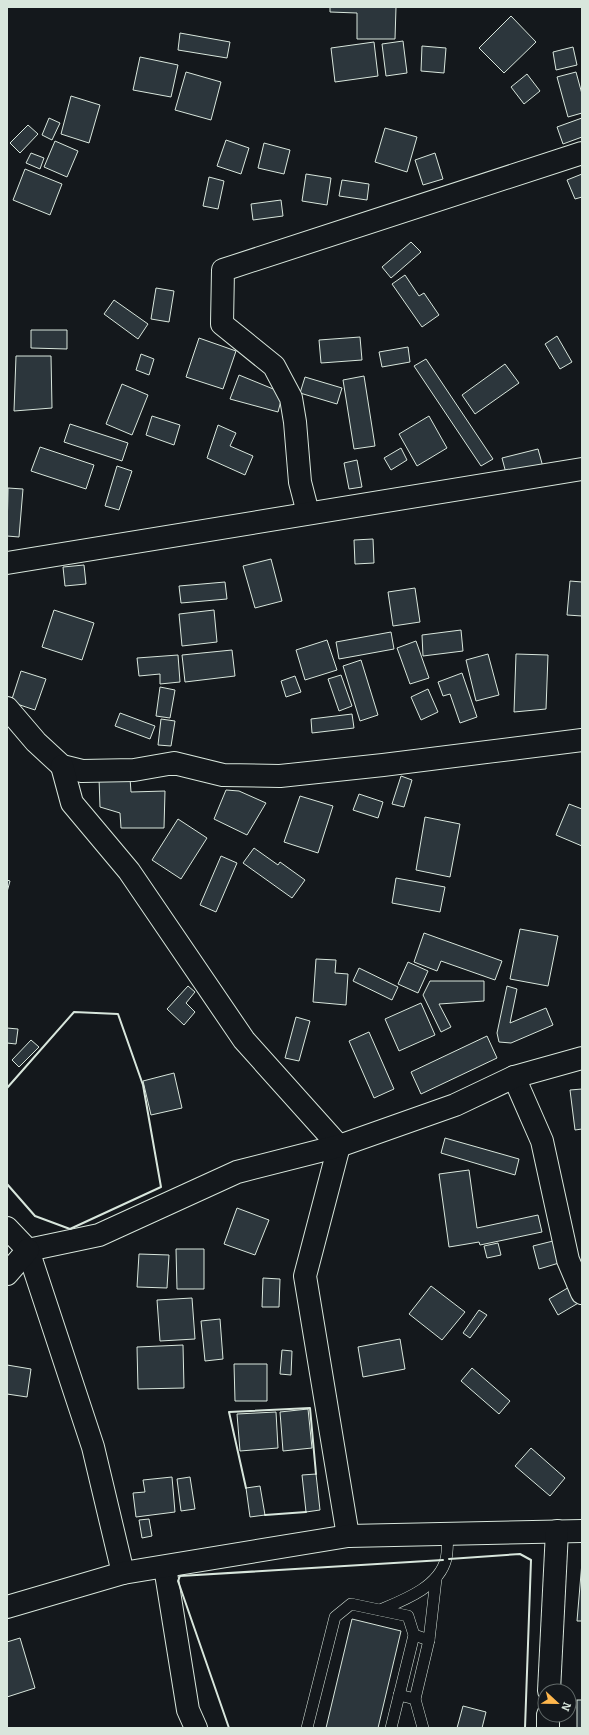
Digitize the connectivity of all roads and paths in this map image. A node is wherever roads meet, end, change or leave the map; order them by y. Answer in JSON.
{"nodes":[{"id":1,"x":582,"y":153,"type":"edge"},
{"id":2,"x":582,"y":470,"type":"edge"},
{"id":3,"x":308,"y":513,"type":"junction"},
{"id":4,"x":7,"y":564,"type":"edge"},
{"id":5,"x":7,"y":708,"type":"edge"},
{"id":6,"x":582,"y":740,"type":"edge"},
{"id":7,"x":62,"y":766,"type":"junction"},
{"id":8,"x":582,"y":1058,"type":"edge"},
{"id":9,"x":514,"y":1077,"type":"junction"},
{"id":10,"x":339,"y":1146,"type":"junction"},
{"id":11,"x":7,"y":1228,"type":"edge"},
{"id":12,"x":28,"y":1250,"type":"junction"},
{"id":13,"x":7,"y":1274,"type":"edge"},
{"id":14,"x":582,"y":1293,"type":"edge"},
{"id":15,"x":557,"y":1531,"type":"junction"},
{"id":16,"x":582,"y":1532,"type":"edge"},
{"id":17,"x":448,"y":1534,"type":"junction"},
{"id":18,"x":348,"y":1536,"type":"junction"},
{"id":19,"x":164,"y":1567,"type":"junction"},
{"id":20,"x":123,"y":1573,"type":"junction"},
{"id":21,"x":436,"y":1579,"type":"junction"},
{"id":22,"x":7,"y":1607,"type":"edge"},
{"id":23,"x":380,"y":1610,"type":"junction"},
{"id":24,"x":414,"y":1635,"type":"junction"},
{"id":25,"x":429,"y":1640,"type":"junction"},
{"id":26,"x":550,"y":1683,"type":"edge"},
{"id":27,"x":399,"y":1695,"type":"junction"},
{"id":28,"x":415,"y":1699,"type":"junction"},
{"id":29,"x":196,"y":1728,"type":"edge"},
{"id":30,"x":307,"y":1728,"type":"edge"},
{"id":31,"x":391,"y":1728,"type":"edge"},
{"id":32,"x":423,"y":1728,"type":"edge"}],
"edges":[{"from":1,"to":3,"type":"street"},
{"from":2,"to":3,"type":"street"},
{"from":3,"to":4,"type":"street"},
{"from":5,"to":7,"type":"street"},
{"from":6,"to":7,"type":"street"},
{"from":7,"to":10,"type":"street"},
{"from":8,"to":9,"type":"street"},
{"from":9,"to":10,"type":"street"},
{"from":9,"to":14,"type":"street"},
{"from":10,"to":12,"type":"street"},
{"from":10,"to":18,"type":"street"},
{"from":11,"to":12,"type":"street"},
{"from":12,"to":13,"type":"street"},
{"from":12,"to":20,"type":"street"},
{"from":15,"to":16,"type":"street"},
{"from":15,"to":17,"type":"street"},
{"from":15,"to":26,"type":"street"},
{"from":17,"to":18,"type":"street"},
{"from":17,"to":21,"type":"lane"},
{"from":18,"to":19,"type":"street"},
{"from":19,"to":20,"type":"street"},
{"from":19,"to":29,"type":"street"},
{"from":20,"to":22,"type":"street"},
{"from":21,"to":23,"type":"lane"},
{"from":21,"to":25,"type":"lane"},
{"from":23,"to":24,"type":"lane"},
{"from":23,"to":30,"type":"lane"},
{"from":24,"to":25,"type":"lane"},
{"from":24,"to":27,"type":"lane"},
{"from":25,"to":28,"type":"lane"},
{"from":27,"to":28,"type":"lane"},
{"from":27,"to":31,"type":"lane"},
{"from":28,"to":32,"type":"lane"}]}
